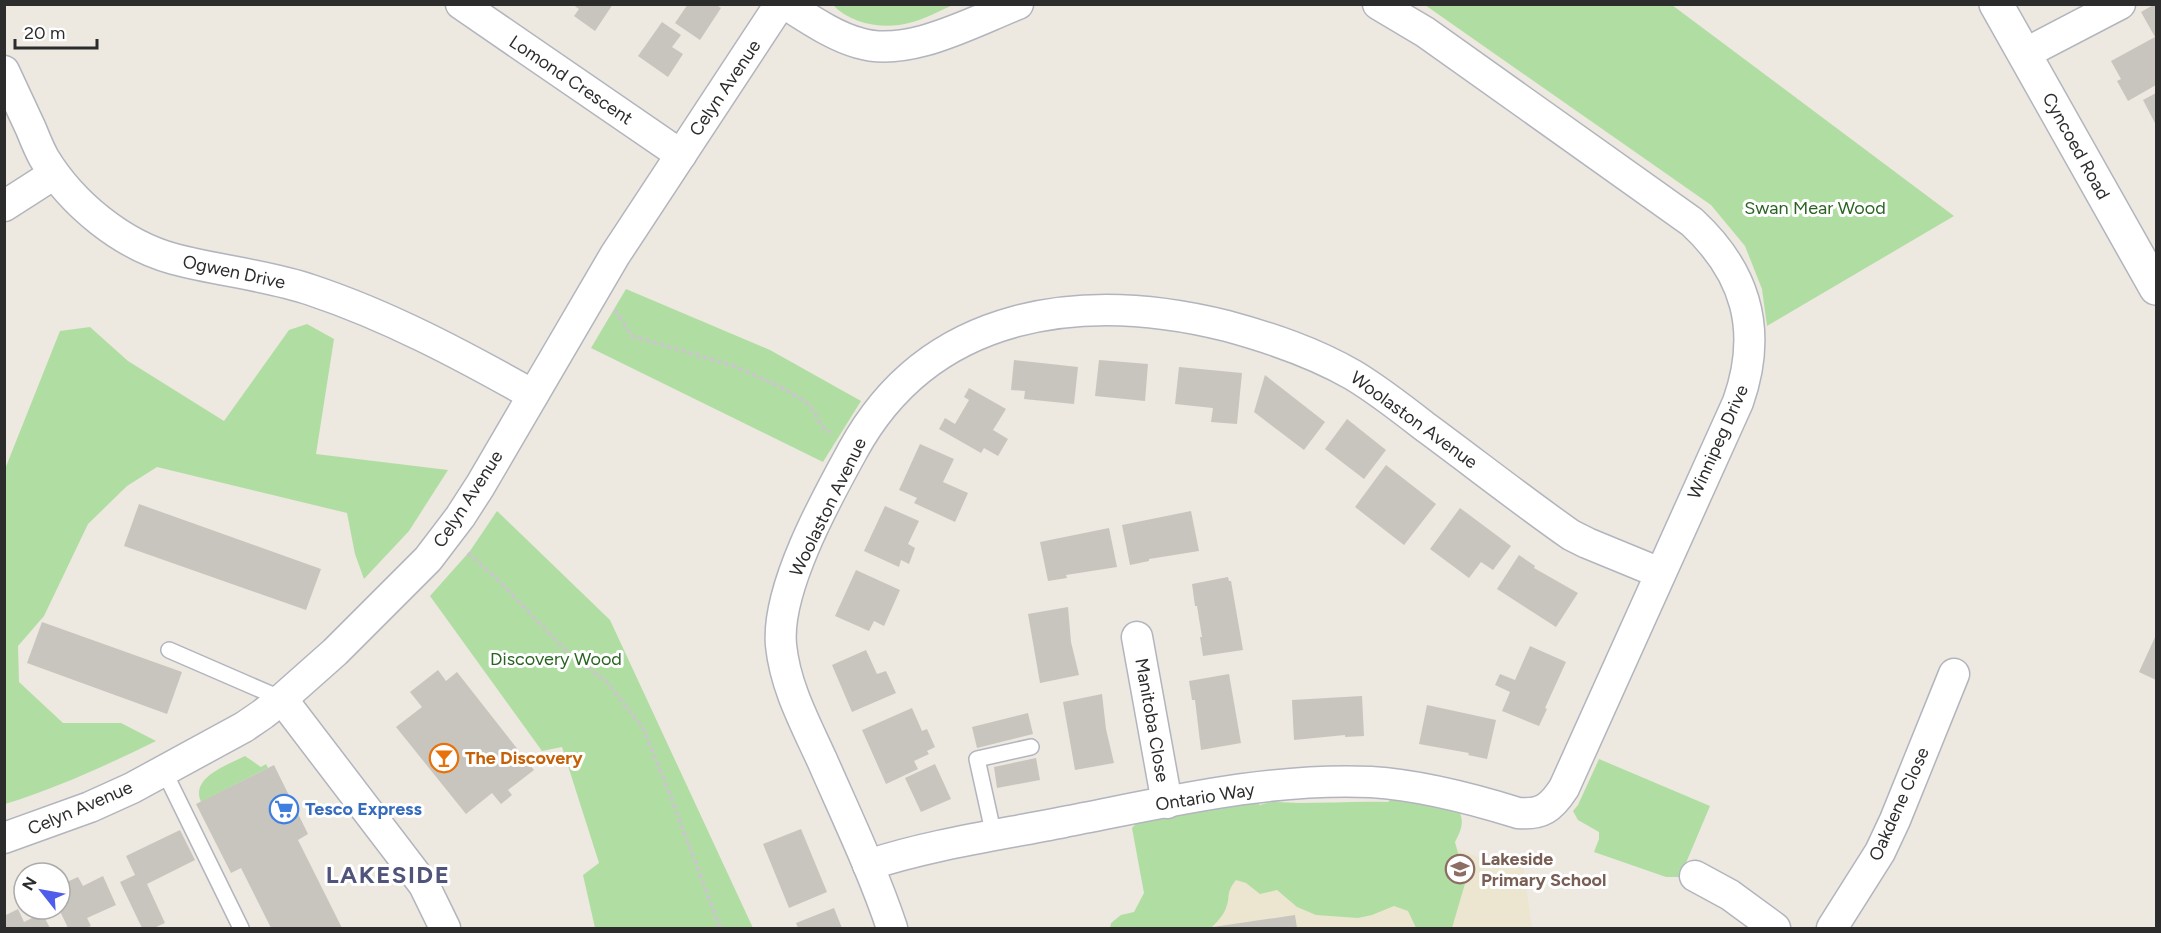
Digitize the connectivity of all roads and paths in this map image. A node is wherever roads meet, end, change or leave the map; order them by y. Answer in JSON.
{"nodes":[{"id":1,"x":461,"y":4,"type":"edge"},
{"id":2,"x":780,"y":4,"type":"edge"},
{"id":3,"x":785,"y":4,"type":"edge"},
{"id":4,"x":1018,"y":4,"type":"edge"},
{"id":5,"x":1378,"y":4,"type":"edge"},
{"id":6,"x":1996,"y":4,"type":"edge"},
{"id":7,"x":2120,"y":4,"type":"edge"},
{"id":8,"x":2024,"y":54,"type":"junction"},
{"id":9,"x":4,"y":71,"type":"edge"},
{"id":10,"x":681,"y":155,"type":"junction"},
{"id":11,"x":54,"y":174,"type":"junction"},
{"id":12,"x":4,"y":206,"type":"edge"},
{"id":13,"x":599,"y":283,"type":"junction"},
{"id":14,"x":2157,"y":288,"type":"edge"},
{"id":15,"x":533,"y":395,"type":"junction"},
{"id":16,"x":857,"y":442,"type":"junction"},
{"id":17,"x":447,"y":534,"type":"junction"},
{"id":18,"x":1659,"y":573,"type":"junction"},
{"id":19,"x":1137,"y":637,"type":"dead end"},
{"id":20,"x":169,"y":650,"type":"dead end"},
{"id":21,"x":1954,"y":674,"type":"dead end"},
{"id":22,"x":282,"y":699,"type":"junction"},
{"id":23,"x":1031,"y":747,"type":"dead end"},
{"id":24,"x":164,"y":771,"type":"junction"},
{"id":25,"x":1167,"y":803,"type":"junction"},
{"id":26,"x":1543,"y":810,"type":"joint"},
{"id":27,"x":994,"y":836,"type":"junction"},
{"id":28,"x":4,"y":838,"type":"edge"},
{"id":29,"x":868,"y":866,"type":"junction"},
{"id":30,"x":1695,"y":876,"type":"dead end"},
{"id":31,"x":241,"y":928,"type":"edge"},
{"id":32,"x":445,"y":928,"type":"edge"},
{"id":33,"x":720,"y":928,"type":"edge"},
{"id":34,"x":892,"y":928,"type":"edge"},
{"id":35,"x":1775,"y":928,"type":"edge"},
{"id":36,"x":1832,"y":928,"type":"edge"}],
"edges":[{"from":1,"to":10,"type":"street","name":"Lomond Crescent"},
{"from":2,"to":10,"type":"street","name":"Celyn Avenue"},
{"from":3,"to":4,"type":"street"},
{"from":5,"to":18,"type":"street","name":"Winnipeg Drive"},
{"from":6,"to":8,"type":"street","name":"Cyncoed Road"},
{"from":7,"to":8,"type":"street"},
{"from":8,"to":14,"type":"street","name":"Cyncoed Road"},
{"from":9,"to":11,"type":"street","name":"Ogwen Drive"},
{"from":10,"to":13,"type":"street","name":"Celyn Avenue"},
{"from":11,"to":12,"type":"street"},
{"from":11,"to":15,"type":"street","name":"Ogwen Drive"},
{"from":13,"to":15,"type":"street","name":"Celyn Avenue"},
{"from":13,"to":16,"type":"path"},
{"from":15,"to":17,"type":"street","name":"Celyn Avenue"},
{"from":16,"to":18,"type":"street","name":"Woolaston Avenue"},
{"from":16,"to":29,"type":"street","name":"Woolaston Avenue"},
{"from":17,"to":22,"type":"street","name":"Celyn Avenue"},
{"from":17,"to":33,"type":"path"},
{"from":18,"to":26,"type":"street","name":"Winnipeg Drive"},
{"from":19,"to":25,"type":"street","name":"Manitoba Close"},
{"from":20,"to":22,"type":"lane"},
{"from":21,"to":36,"type":"street","name":"Oakdene Close"},
{"from":22,"to":24,"type":"street","name":"Celyn Avenue"},
{"from":22,"to":32,"type":"street"},
{"from":23,"to":27,"type":"lane"},
{"from":24,"to":28,"type":"street","name":"Celyn Avenue"},
{"from":24,"to":31,"type":"lane"},
{"from":25,"to":26,"type":"street","name":"Ontario Way"},
{"from":25,"to":27,"type":"street","name":"Ontario Way"},
{"from":27,"to":29,"type":"street","name":"Ontario Way"},
{"from":29,"to":34,"type":"street","name":"Woolaston Avenue"},
{"from":30,"to":35,"type":"street"}]}
